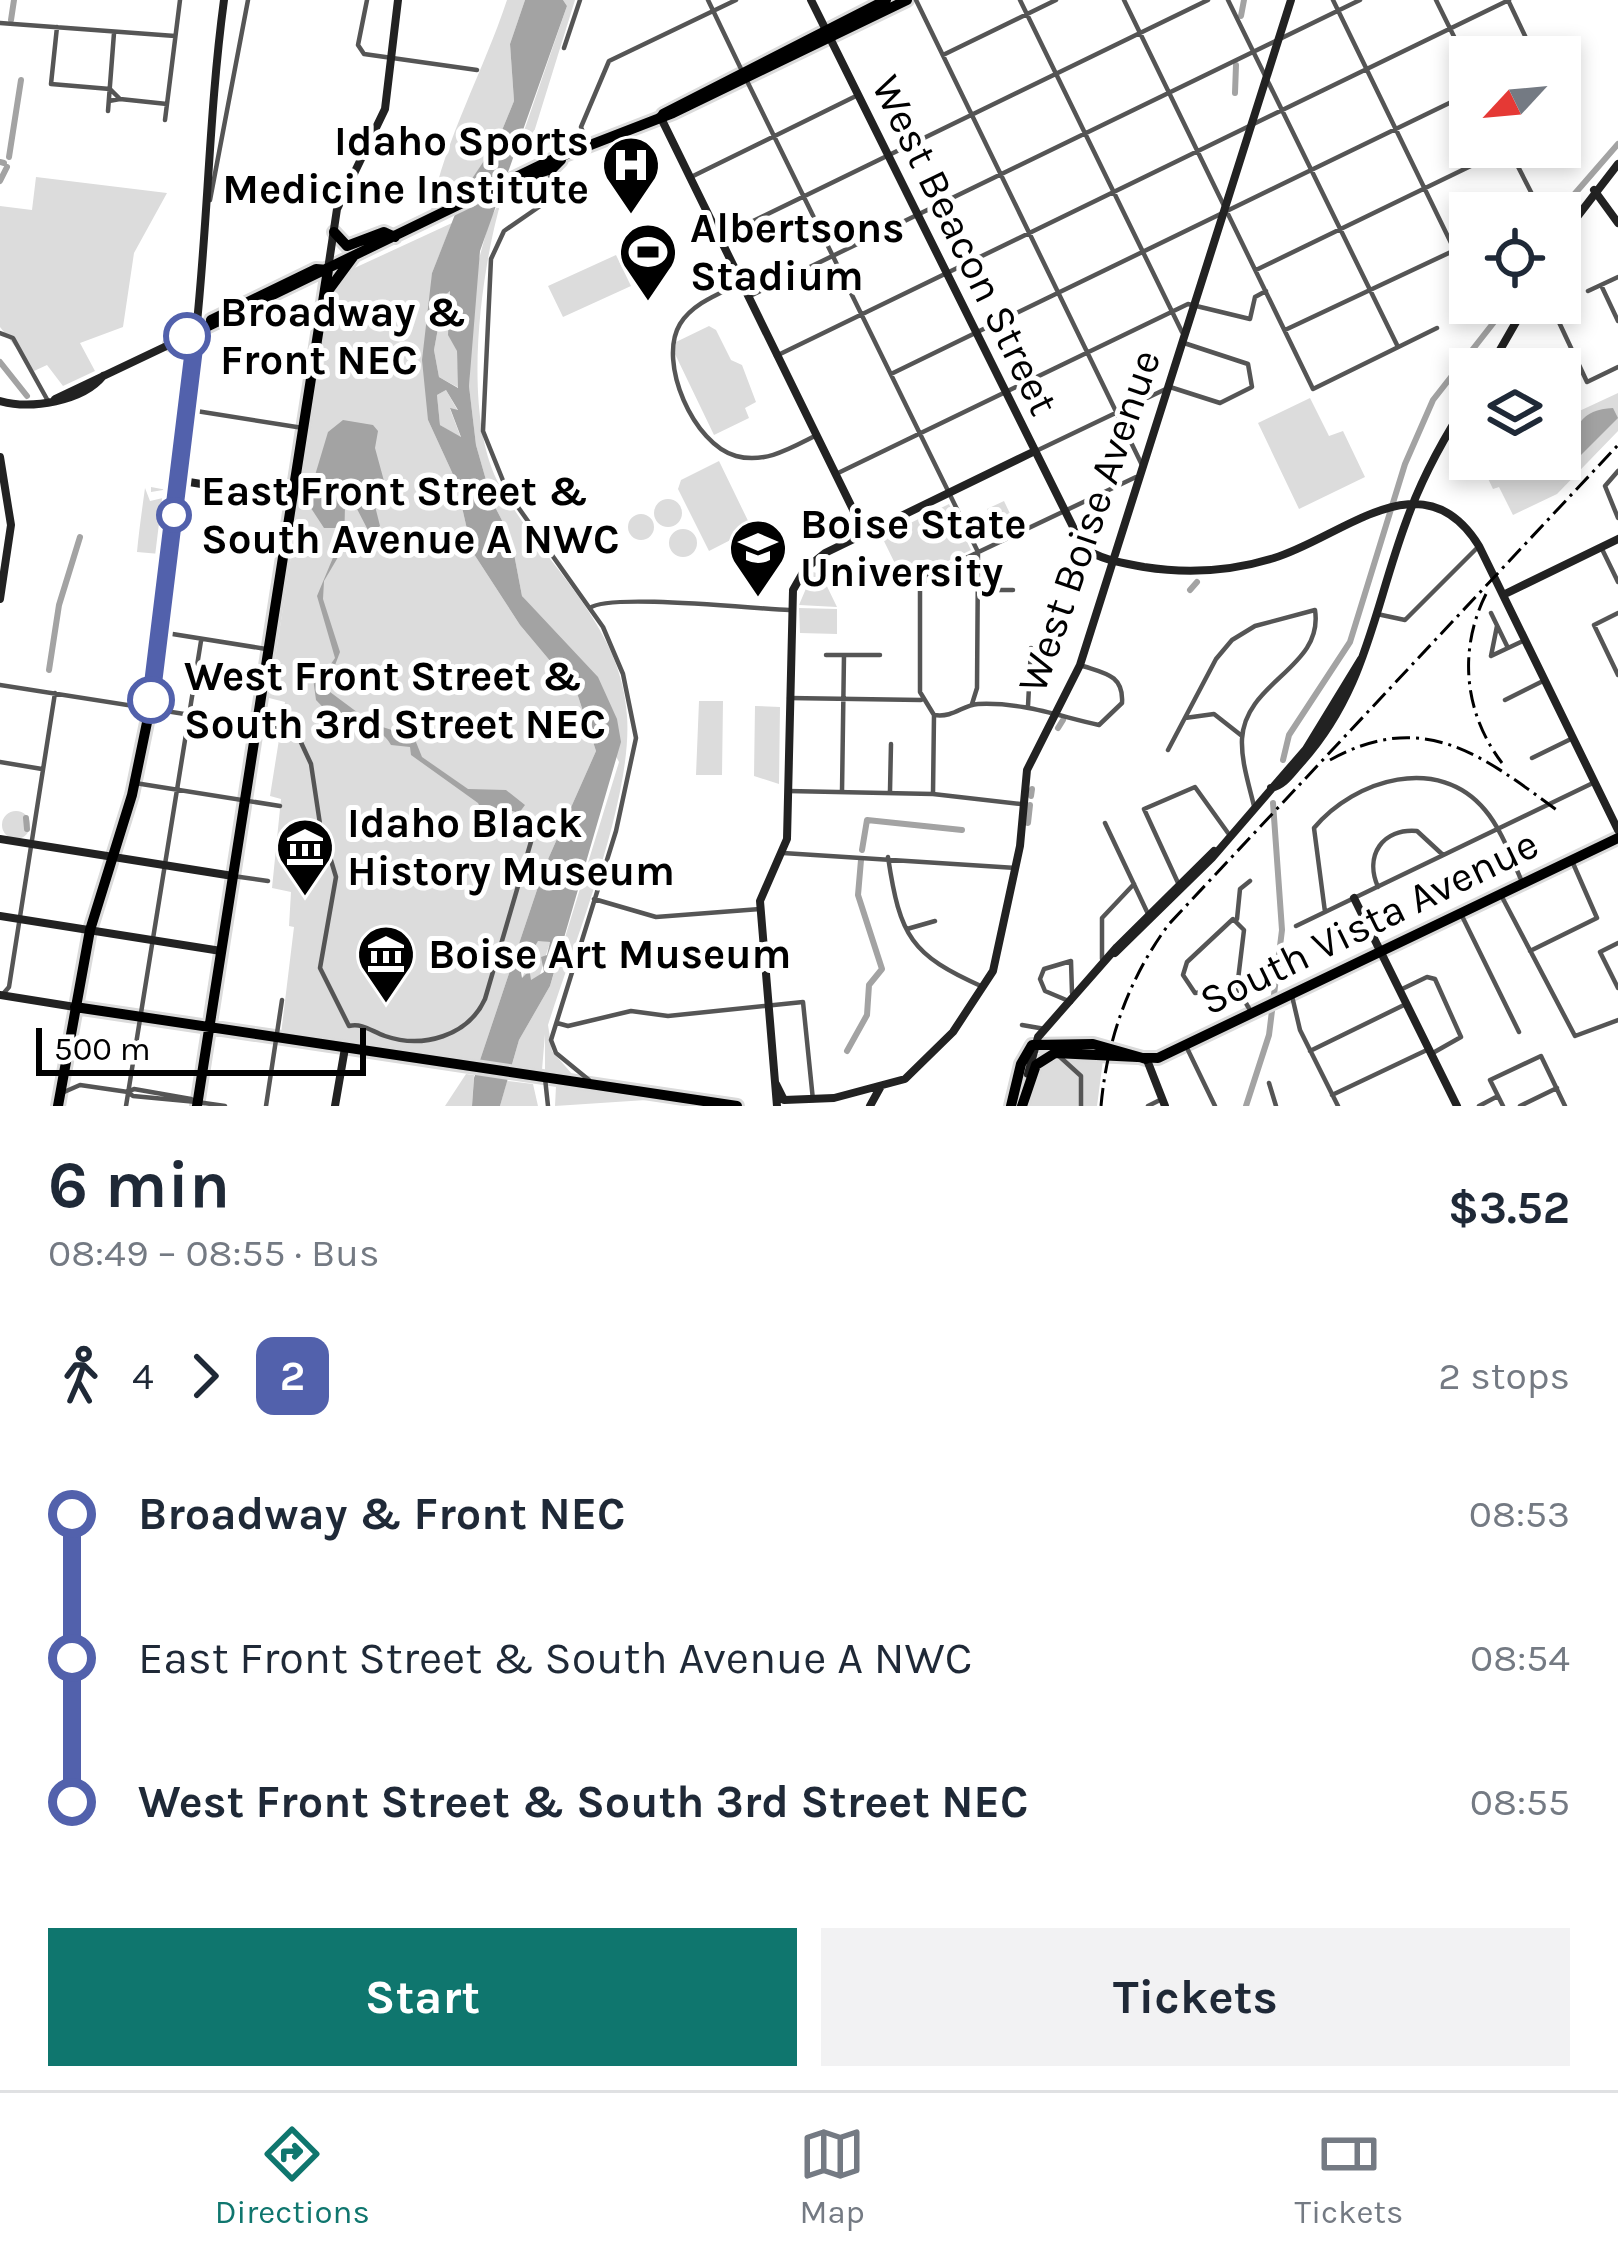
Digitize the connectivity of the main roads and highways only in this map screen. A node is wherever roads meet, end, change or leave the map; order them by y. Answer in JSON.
{"nodes":[{"id":1,"x":886,"y":0,"type":"edge"},
{"id":2,"x":907,"y":0,"type":"edge"},
{"id":3,"x":828,"y":33,"type":"junction"},
{"id":4,"x":334,"y":232,"type":"road end"},
{"id":5,"x":395,"y":237,"type":"junction"},
{"id":6,"x":353,"y":257,"type":"junction"},
{"id":7,"x":328,"y":270,"type":"junction"},
{"id":8,"x":323,"y":301,"type":"junction"},
{"id":9,"x":170,"y":344,"type":"road end"},
{"id":10,"x":191,"y":372,"type":"junction"},
{"id":11,"x":1618,"y":834,"type":"edge"},
{"id":12,"x":75,"y":1006,"type":"junction"},
{"id":13,"x":209,"y":1028,"type":"junction"},
{"id":14,"x":1056,"y":1048,"type":"junction"},
{"id":15,"x":59,"y":1100,"type":"edge"},
{"id":16,"x":197,"y":1104,"type":"edge"},
{"id":17,"x":737,"y":1106,"type":"edge"},
{"id":18,"x":1010,"y":1106,"type":"edge"},
{"id":19,"x":1022,"y":1106,"type":"edge"}],
"edges":[{"from":1,"to":3,"type":"main road"},
{"from":2,"to":3,"type":"main road"},
{"from":3,"to":5,"type":"main road"},
{"from":4,"to":5,"type":"main road"},
{"from":5,"to":6,"type":"main road"},
{"from":6,"to":7,"type":"main road"},
{"from":6,"to":8,"type":"main road"},
{"from":7,"to":8,"type":"main road"},
{"from":7,"to":10,"type":"main road"},
{"from":8,"to":13,"type":"main road"},
{"from":9,"to":10,"type":"main road"},
{"from":10,"to":12,"type":"main road"},
{"from":11,"to":14,"type":"main road","name":"South Vista Avenue"},
{"from":12,"to":13,"type":"main road"},
{"from":12,"to":15,"type":"main road"},
{"from":13,"to":16,"type":"main road"},
{"from":13,"to":17,"type":"main road"},
{"from":14,"to":18,"type":"main road","name":"South Vista Avenue"},
{"from":14,"to":19,"type":"main road"}]}
